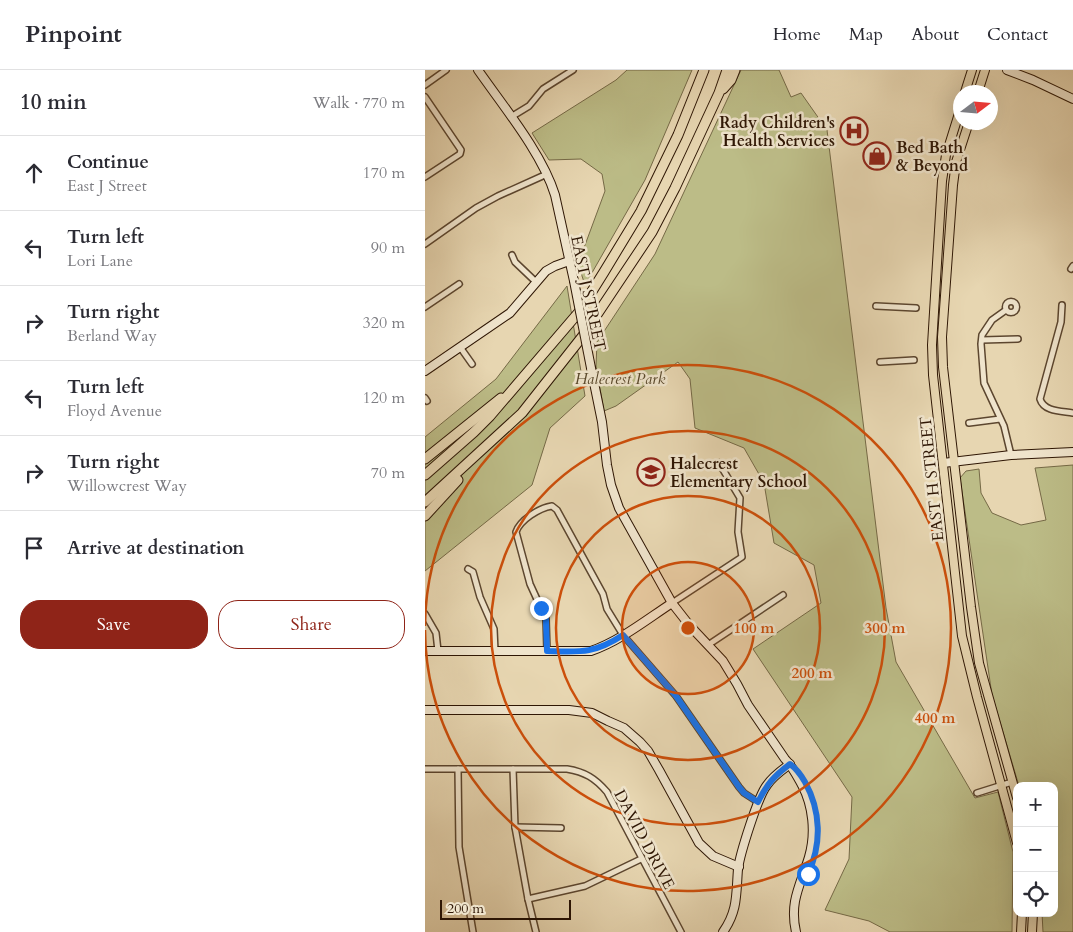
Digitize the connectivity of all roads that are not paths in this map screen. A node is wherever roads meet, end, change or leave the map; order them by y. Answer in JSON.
{"nodes":[{"id":1,"x":446,"y":70,"type":"edge"},
{"id":2,"x":478,"y":70,"type":"edge"},
{"id":3,"x":573,"y":70,"type":"edge"},
{"id":4,"x":705,"y":70,"type":"edge"},
{"id":5,"x":727,"y":70,"type":"edge"},
{"id":6,"x":735,"y":70,"type":"edge"},
{"id":7,"x":972,"y":70,"type":"edge"},
{"id":8,"x":985,"y":70,"type":"edge"},
{"id":9,"x":1007,"y":70,"type":"edge"},
{"id":10,"x":425,"y":85,"type":"edge"},
{"id":11,"x":967,"y":85,"type":"edge"},
{"id":12,"x":980,"y":85,"type":"edge"},
{"id":13,"x":719,"y":93,"type":"junction"},
{"id":14,"x":1072,"y":96,"type":"edge"},
{"id":15,"x":425,"y":97,"type":"edge"},
{"id":16,"x":511,"y":118,"type":"junction"},
{"id":17,"x":954,"y":130,"type":"edge"},
{"id":18,"x":966,"y":130,"type":"edge"},
{"id":19,"x":547,"y":174,"type":"junction"},
{"id":20,"x":425,"y":177,"type":"edge"},
{"id":21,"x":425,"y":244,"type":"edge"},
{"id":22,"x":512,"y":255,"type":"dead end"},
{"id":23,"x":569,"y":261,"type":"junction"},
{"id":24,"x":536,"y":282,"type":"junction"},
{"id":25,"x":459,"y":284,"type":"dead end"},
{"id":26,"x":1062,"y":305,"type":"dead end"},
{"id":27,"x":876,"y":306,"type":"dead end"},
{"id":28,"x":425,"y":307,"type":"edge"},
{"id":29,"x":916,"y":308,"type":"dead end"},
{"id":30,"x":1006,"y":310,"type":"dead end"},
{"id":31,"x":982,"y":340,"type":"junction"},
{"id":32,"x":1018,"y":340,"type":"dead end"},
{"id":33,"x":459,"y":347,"type":"junction"},
{"id":34,"x":914,"y":360,"type":"dead end"},
{"id":35,"x":880,"y":362,"type":"dead end"},
{"id":36,"x":472,"y":364,"type":"dead end"},
{"id":37,"x":425,"y":371,"type":"edge"},
{"id":38,"x":510,"y":392,"type":"junction"},
{"id":39,"x":1073,"y":413,"type":"edge"},
{"id":40,"x":1000,"y":419,"type":"junction"},
{"id":41,"x":969,"y":423,"type":"dead end"},
{"id":42,"x":489,"y":443,"type":"junction"},
{"id":43,"x":1073,"y":452,"type":"edge"},
{"id":44,"x":1008,"y":455,"type":"junction"},
{"id":45,"x":425,"y":459,"type":"edge"},
{"id":46,"x":955,"y":462,"type":"junction"},
{"id":47,"x":719,"y":463,"type":"dead end"},
{"id":48,"x":939,"y":464,"type":"junction"},
{"id":49,"x":425,"y":475,"type":"edge"},
{"id":50,"x":425,"y":502,"type":"edge"},
{"id":51,"x":425,"y":516,"type":"edge"},
{"id":52,"x":468,"y":569,"type":"dead end"},
{"id":53,"x":783,"y":595,"type":"dead end"},
{"id":54,"x":672,"y":603,"type":"junction"},
{"id":55,"x":425,"y":614,"type":"edge"},
{"id":56,"x":623,"y":635,"type":"junction"},
{"id":57,"x":708,"y":645,"type":"junction"},
{"id":58,"x":425,"y":651,"type":"edge"},
{"id":59,"x":438,"y":651,"type":"junction"},
{"id":60,"x":547,"y":651,"type":"junction"},
{"id":61,"x":495,"y":652,"type":"junction"},
{"id":62,"x":425,"y":710,"type":"edge"},
{"id":63,"x":790,"y":764,"type":"junction"},
{"id":64,"x":425,"y":769,"type":"edge"},
{"id":65,"x":458,"y":769,"type":"junction"},
{"id":66,"x":513,"y":769,"type":"junction"},
{"id":67,"x":1012,"y":782,"type":"junction"},
{"id":68,"x":1013,"y":785,"type":"edge"},
{"id":69,"x":1002,"y":786,"type":"junction"},
{"id":70,"x":977,"y":793,"type":"dead end"},
{"id":71,"x":758,"y":802,"type":"junction"},
{"id":72,"x":515,"y":827,"type":"junction"},
{"id":73,"x":561,"y":828,"type":"dead end"},
{"id":74,"x":1013,"y":828,"type":"edge"},
{"id":75,"x":641,"y":858,"type":"junction"},
{"id":76,"x":739,"y":867,"type":"junction"},
{"id":77,"x":527,"y":899,"type":"junction"},
{"id":78,"x":1022,"y":917,"type":"edge"},
{"id":79,"x":1033,"y":917,"type":"edge"},
{"id":80,"x":473,"y":932,"type":"edge"},
{"id":81,"x":536,"y":932,"type":"edge"},
{"id":82,"x":681,"y":932,"type":"edge"},
{"id":83,"x":723,"y":932,"type":"edge"},
{"id":84,"x":796,"y":932,"type":"edge"},
{"id":85,"x":800,"y":932,"type":"edge"},
{"id":86,"x":1021,"y":932,"type":"edge"},
{"id":87,"x":1032,"y":932,"type":"edge"}],
"edges":[{"from":1,"to":10,"type":"street"},
{"from":2,"to":16,"type":"street","name":"EAST J STREET"},
{"from":3,"to":16,"type":"street"},
{"from":4,"to":38,"type":"highway"},
{"from":5,"to":13,"type":"highway"},
{"from":6,"to":13,"type":"highway"},
{"from":7,"to":11,"type":"main road"},
{"from":8,"to":12,"type":"main road"},
{"from":9,"to":14,"type":"street"},
{"from":13,"to":42,"type":"highway"},
{"from":15,"to":20,"type":"street"},
{"from":16,"to":19,"type":"street","name":"EAST J STREET"},
{"from":17,"to":48,"type":"main road","name":"EAST H STREET"},
{"from":18,"to":46,"type":"main road","name":"EAST H STREET"},
{"from":19,"to":21,"type":"street"},
{"from":19,"to":23,"type":"street","name":"EAST J STREET"},
{"from":22,"to":24,"type":"street"},
{"from":23,"to":24,"type":"street"},
{"from":23,"to":54,"type":"street","name":"EAST J STREET","bridge":true},
{"from":24,"to":33,"type":"street"},
{"from":25,"to":28,"type":"street"},
{"from":26,"to":39,"type":"street"},
{"from":27,"to":29,"type":"street"},
{"from":30,"to":31,"type":"street"},
{"from":31,"to":32,"type":"street"},
{"from":31,"to":40,"type":"street"},
{"from":33,"to":36,"type":"street"},
{"from":33,"to":37,"type":"street"},
{"from":34,"to":35,"type":"street"},
{"from":38,"to":45,"type":"highway"},
{"from":38,"to":49,"type":"highway"},
{"from":40,"to":41,"type":"street"},
{"from":40,"to":44,"type":"street"},
{"from":42,"to":50,"type":"highway"},
{"from":42,"to":51,"type":"highway"},
{"from":43,"to":44,"type":"street"},
{"from":44,"to":46,"type":"street"},
{"from":46,"to":48,"type":"street"},
{"from":46,"to":67,"type":"main road","name":"EAST H STREET"},
{"from":47,"to":54,"type":"street"},
{"from":48,"to":69,"type":"main road","name":"EAST H STREET"},
{"from":52,"to":61,"type":"street"},
{"from":53,"to":57,"type":"street"},
{"from":54,"to":56,"type":"street"},
{"from":54,"to":57,"type":"street","name":"EAST J STREET"},
{"from":55,"to":59,"type":"street"},
{"from":56,"to":60,"type":"street"},
{"from":56,"to":60,"type":"street"},
{"from":56,"to":71,"type":"street"},
{"from":57,"to":63,"type":"street","name":"EAST J STREET"},
{"from":58,"to":59,"type":"street"},
{"from":59,"to":61,"type":"street"},
{"from":60,"to":61,"type":"street"},
{"from":62,"to":76,"type":"street"},
{"from":63,"to":71,"type":"street"},
{"from":63,"to":84,"type":"street","name":"EAST J STREET"},
{"from":63,"to":85,"type":"street","name":"EAST J STREET"},
{"from":64,"to":65,"type":"street","name":"DAVID DRIVE"},
{"from":65,"to":66,"type":"street","name":"DAVID DRIVE"},
{"from":65,"to":80,"type":"street"},
{"from":66,"to":72,"type":"street"},
{"from":66,"to":75,"type":"street","name":"DAVID DRIVE"},
{"from":67,"to":68,"type":"main road","name":"EAST H STREET"},
{"from":67,"to":69,"type":"street"},
{"from":69,"to":70,"type":"street"},
{"from":69,"to":74,"type":"main road","name":"EAST H STREET"},
{"from":71,"to":76,"type":"street"},
{"from":72,"to":73,"type":"street"},
{"from":72,"to":77,"type":"street"},
{"from":75,"to":77,"type":"street"},
{"from":75,"to":82,"type":"street","name":"DAVID DRIVE"},
{"from":76,"to":83,"type":"street"},
{"from":77,"to":81,"type":"street"},
{"from":78,"to":86,"type":"main road"},
{"from":79,"to":87,"type":"main road"}]}
